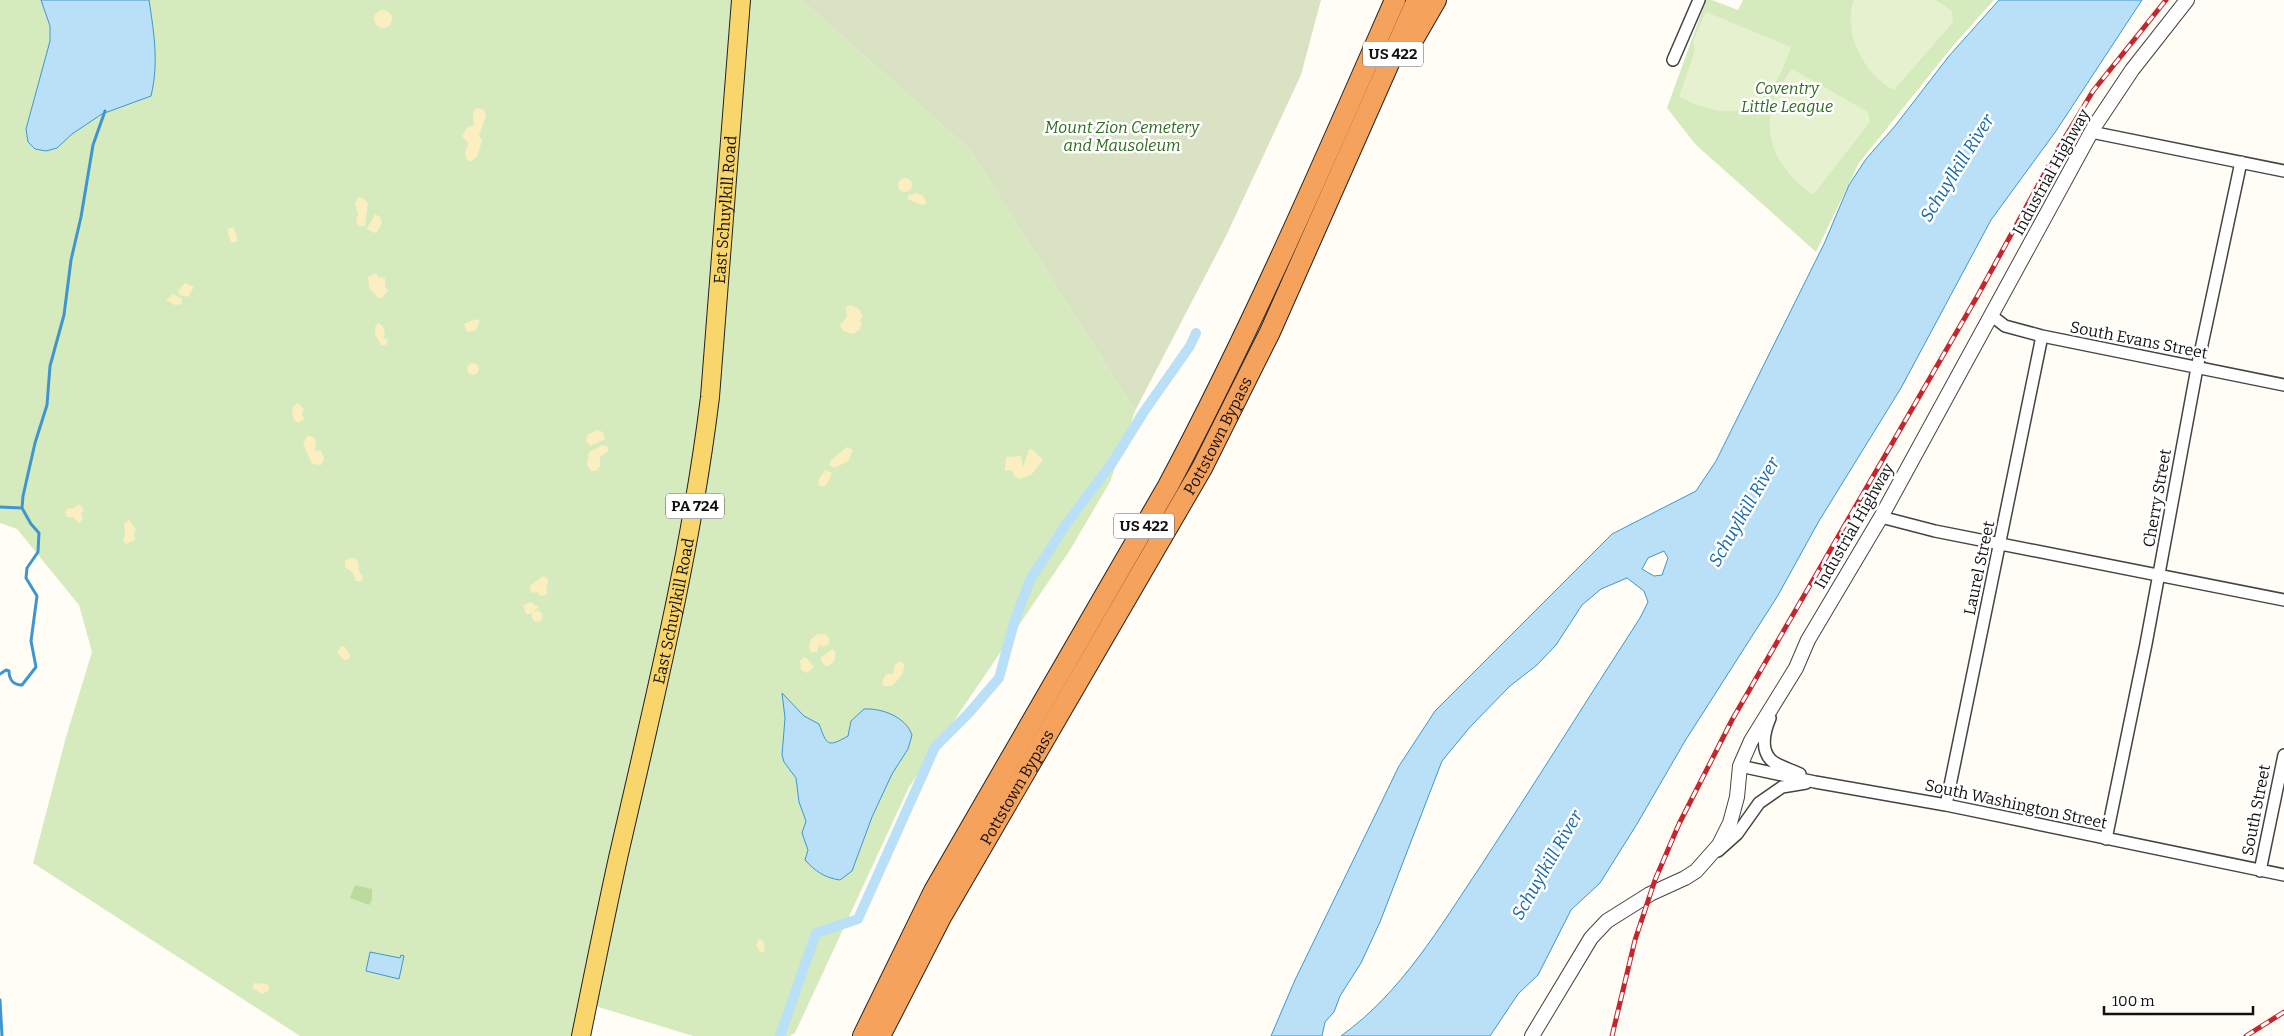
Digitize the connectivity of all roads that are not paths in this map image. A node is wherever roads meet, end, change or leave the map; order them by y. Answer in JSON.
{"nodes":[{"id":1,"x":741,"y":0,"type":"edge"},
{"id":2,"x":1395,"y":0,"type":"edge"},
{"id":3,"x":1417,"y":0,"type":"edge"},
{"id":4,"x":1436,"y":0,"type":"edge"},
{"id":5,"x":1699,"y":0,"type":"edge"},
{"id":6,"x":2187,"y":0,"type":"edge"},
{"id":7,"x":1673,"y":60,"type":"dead end"},
{"id":8,"x":1370,"y":108,"type":"junction"},
{"id":9,"x":2091,"y":132,"type":"junction"},
{"id":10,"x":2241,"y":162,"type":"junction"},
{"id":11,"x":2284,"y":171,"type":"edge"},
{"id":12,"x":1992,"y":316,"type":"junction"},
{"id":13,"x":2042,"y":336,"type":"junction"},
{"id":14,"x":2197,"y":368,"type":"junction"},
{"id":15,"x":2284,"y":385,"type":"edge"},
{"id":16,"x":1881,"y":517,"type":"junction"},
{"id":17,"x":2001,"y":543,"type":"junction"},
{"id":18,"x":2159,"y":574,"type":"junction"},
{"id":19,"x":2284,"y":600,"type":"edge"},
{"id":20,"x":1778,"y":698,"type":"junction"},
{"id":21,"x":2284,"y":755,"type":"edge"},
{"id":22,"x":1740,"y":766,"type":"junction"},
{"id":23,"x":1815,"y":782,"type":"junction"},
{"id":24,"x":1946,"y":805,"type":"junction"},
{"id":25,"x":2106,"y":839,"type":"junction"},
{"id":26,"x":1696,"y":871,"type":"junction"},
{"id":27,"x":2260,"y":871,"type":"junction"},
{"id":28,"x":2284,"y":876,"type":"edge"},
{"id":29,"x":581,"y":1036,"type":"edge"},
{"id":30,"x":863,"y":1036,"type":"edge"},
{"id":31,"x":880,"y":1036,"type":"edge"},
{"id":32,"x":1532,"y":1036,"type":"edge"}],
"edges":[{"from":1,"to":29,"type":"main road","name":"East Schuylkill Road","number":"PA 724"},
{"from":2,"to":30,"type":"highway","name":"Pottstown Bypass","number":"US 422"},
{"from":3,"to":8,"type":"highway","name":"Pottstown Bypass","number":"US 422"},
{"from":4,"to":8,"type":"highway"},
{"from":5,"to":7,"type":"street"},
{"from":6,"to":9,"type":"street","name":"Industrial Highway"},
{"from":8,"to":31,"type":"highway","name":"Pottstown Bypass","number":"US 422"},
{"from":9,"to":10,"type":"street"},
{"from":9,"to":12,"type":"street","name":"Industrial Highway"},
{"from":10,"to":11,"type":"street"},
{"from":10,"to":14,"type":"street","name":"Cherry Street"},
{"from":12,"to":13,"type":"street","name":"South Evans Street"},
{"from":12,"to":16,"type":"street","name":"Industrial Highway"},
{"from":13,"to":14,"type":"street","name":"South Evans Street"},
{"from":13,"to":17,"type":"street","name":"Laurel Street"},
{"from":14,"to":15,"type":"street","name":"South Evans Street"},
{"from":14,"to":18,"type":"street","name":"Cherry Street"},
{"from":16,"to":17,"type":"street"},
{"from":16,"to":20,"type":"street","name":"Industrial Highway"},
{"from":17,"to":18,"type":"street"},
{"from":17,"to":24,"type":"street","name":"Laurel Street"},
{"from":18,"to":19,"type":"street"},
{"from":18,"to":25,"type":"street","name":"Cherry Street"},
{"from":20,"to":22,"type":"street","name":"Industrial Highway"},
{"from":20,"to":23,"type":"street"},
{"from":21,"to":27,"type":"street","name":"South Street"},
{"from":22,"to":23,"type":"street","name":"South Washington Street"},
{"from":22,"to":26,"type":"street","name":"Industrial Highway"},
{"from":23,"to":24,"type":"street","name":"South Washington Street"},
{"from":23,"to":26,"type":"street"},
{"from":24,"to":25,"type":"street","name":"South Washington Street"},
{"from":25,"to":27,"type":"street","name":"South Washington Street"},
{"from":26,"to":32,"type":"street","name":"Industrial Highway"},
{"from":27,"to":28,"type":"street","name":"South Washington Street"}]}
